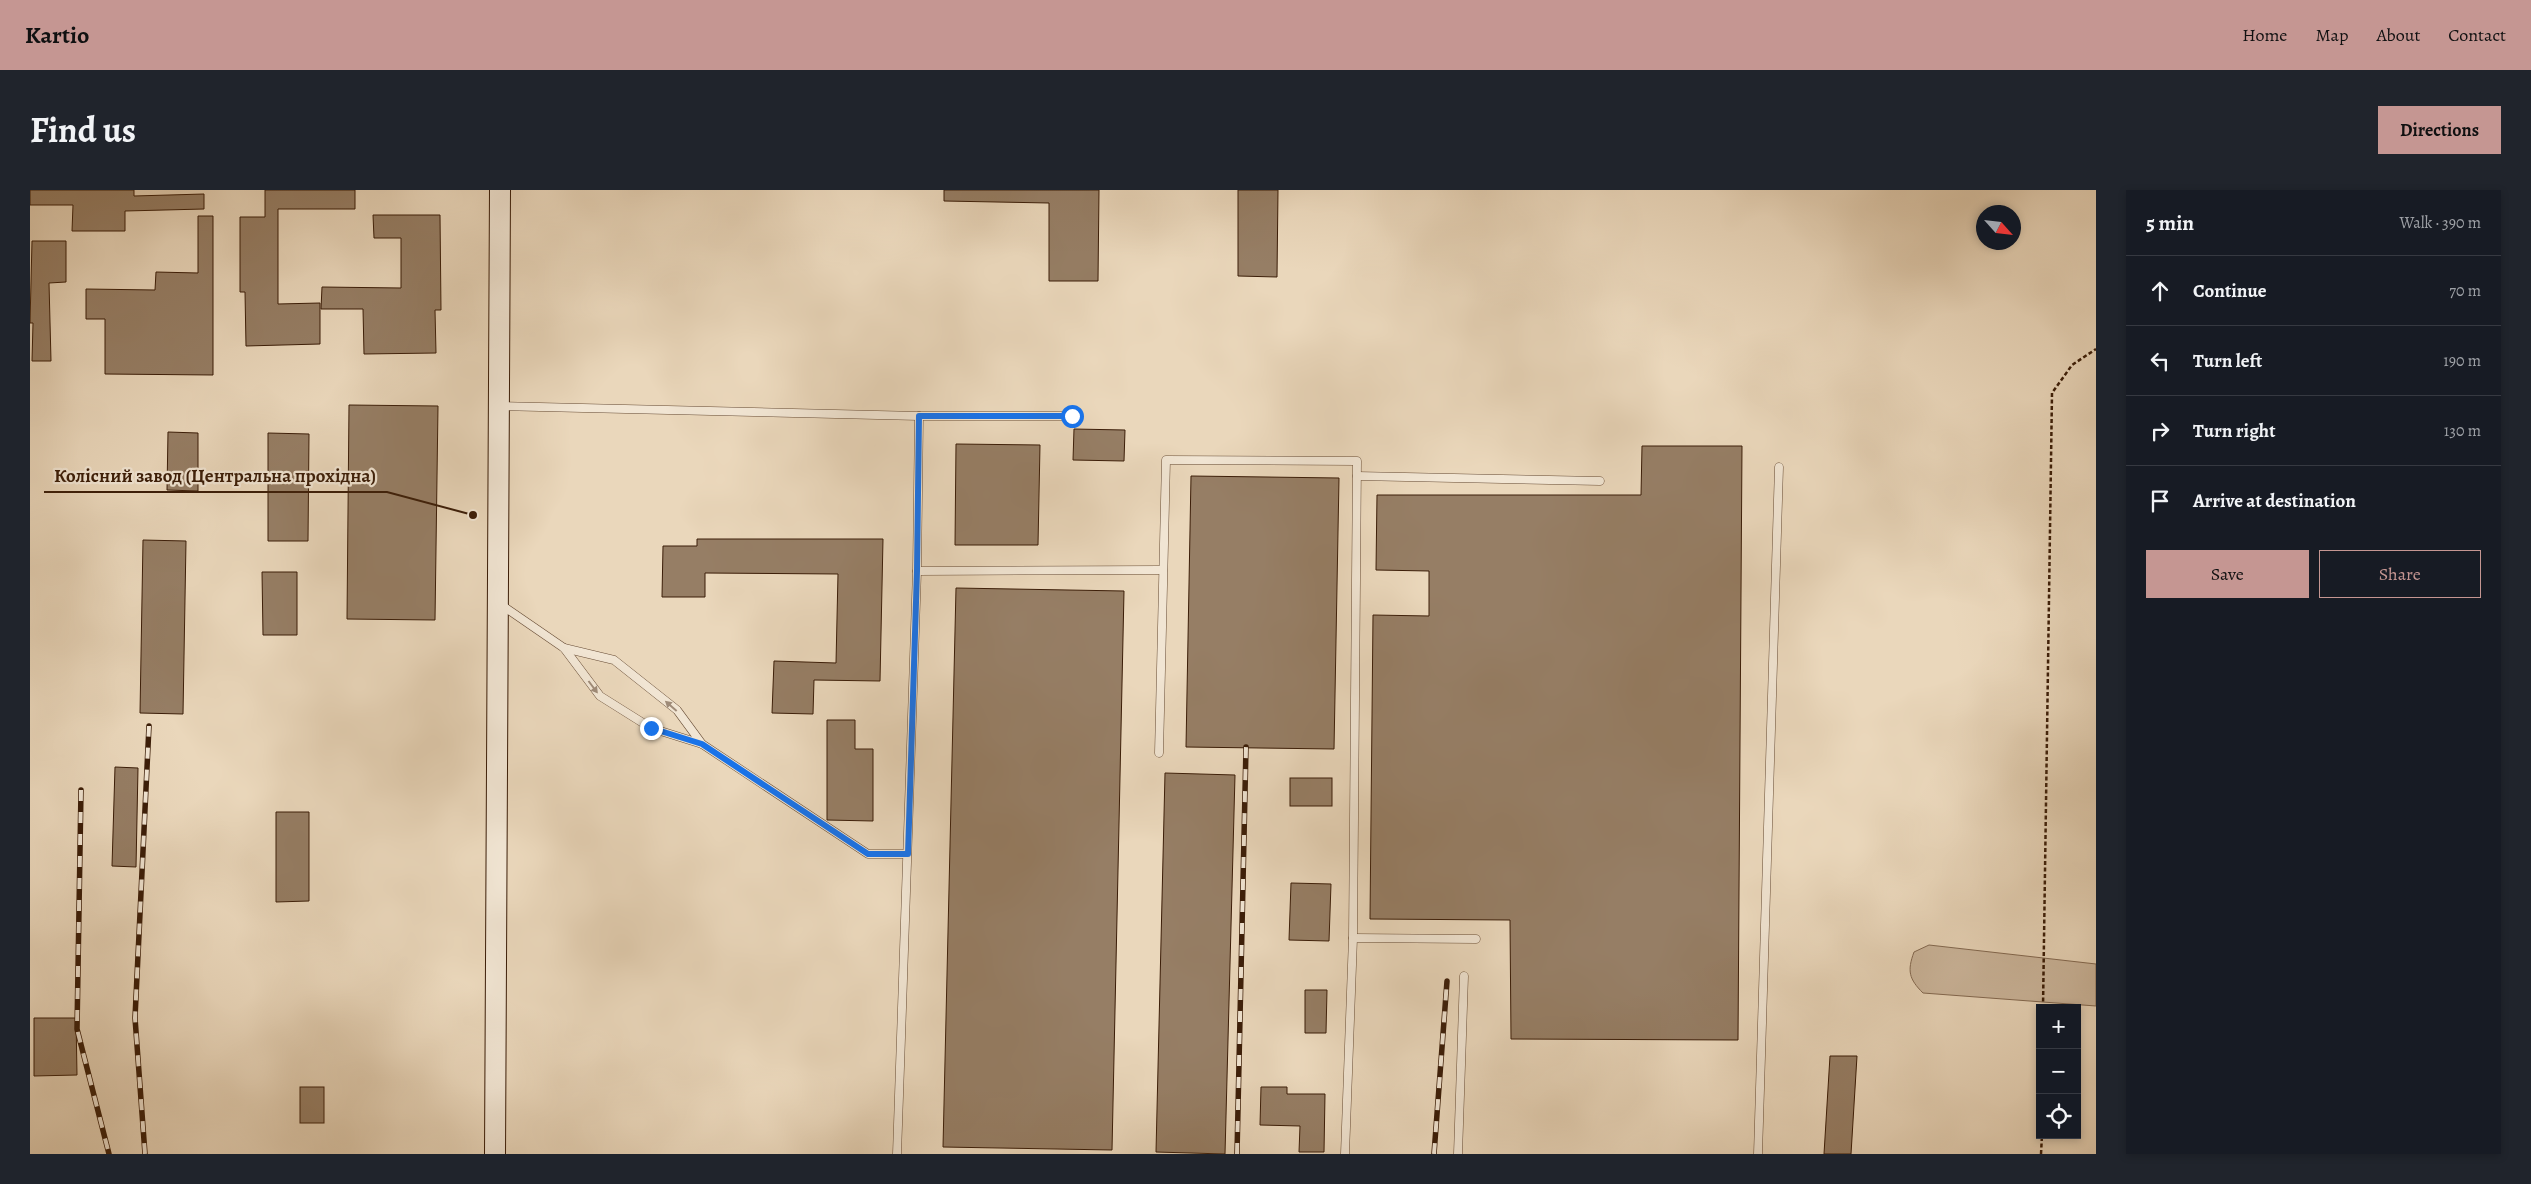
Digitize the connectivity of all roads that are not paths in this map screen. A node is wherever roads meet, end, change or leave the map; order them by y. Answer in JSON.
{"nodes":[{"id":1,"x":500,"y":190,"type":"edge"},
{"id":2,"x":499,"y":406,"type":"junction"},
{"id":3,"x":919,"y":416,"type":"junction"},
{"id":4,"x":1072,"y":416,"type":"dead end"},
{"id":5,"x":1779,"y":467,"type":"dead end"},
{"id":6,"x":1357,"y":476,"type":"junction"},
{"id":7,"x":1600,"y":481,"type":"dead end"},
{"id":8,"x":1163,"y":570,"type":"junction"},
{"id":9,"x":917,"y":571,"type":"junction"},
{"id":10,"x":498,"y":603,"type":"junction"},
{"id":11,"x":564,"y":648,"type":"junction"},
{"id":12,"x":702,"y":744,"type":"junction"},
{"id":13,"x":1159,"y":753,"type":"dead end"},
{"id":14,"x":908,"y":854,"type":"junction"},
{"id":15,"x":1353,"y":938,"type":"junction"},
{"id":16,"x":1476,"y":939,"type":"dead end"},
{"id":17,"x":1464,"y":976,"type":"dead end"},
{"id":18,"x":495,"y":1154,"type":"edge"},
{"id":19,"x":897,"y":1154,"type":"edge"},
{"id":20,"x":1345,"y":1154,"type":"edge"},
{"id":21,"x":1458,"y":1154,"type":"edge"},
{"id":22,"x":1758,"y":1154,"type":"edge"}],
"edges":[{"from":1,"to":2,"type":"street"},
{"from":2,"to":3,"type":"lane"},
{"from":2,"to":10,"type":"street"},
{"from":3,"to":4,"type":"lane"},
{"from":3,"to":9,"type":"lane"},
{"from":5,"to":22,"type":"lane"},
{"from":6,"to":7,"type":"lane"},
{"from":6,"to":8,"type":"lane"},
{"from":6,"to":15,"type":"lane"},
{"from":8,"to":9,"type":"lane"},
{"from":8,"to":13,"type":"lane"},
{"from":9,"to":14,"type":"lane"},
{"from":10,"to":11,"type":"lane"},
{"from":10,"to":18,"type":"street"},
{"from":11,"to":12,"type":"lane","one_way":true},
{"from":12,"to":11,"type":"lane","one_way":true},
{"from":12,"to":14,"type":"lane"},
{"from":14,"to":19,"type":"lane"},
{"from":15,"to":16,"type":"lane"},
{"from":15,"to":20,"type":"lane"},
{"from":17,"to":21,"type":"lane"}]}
